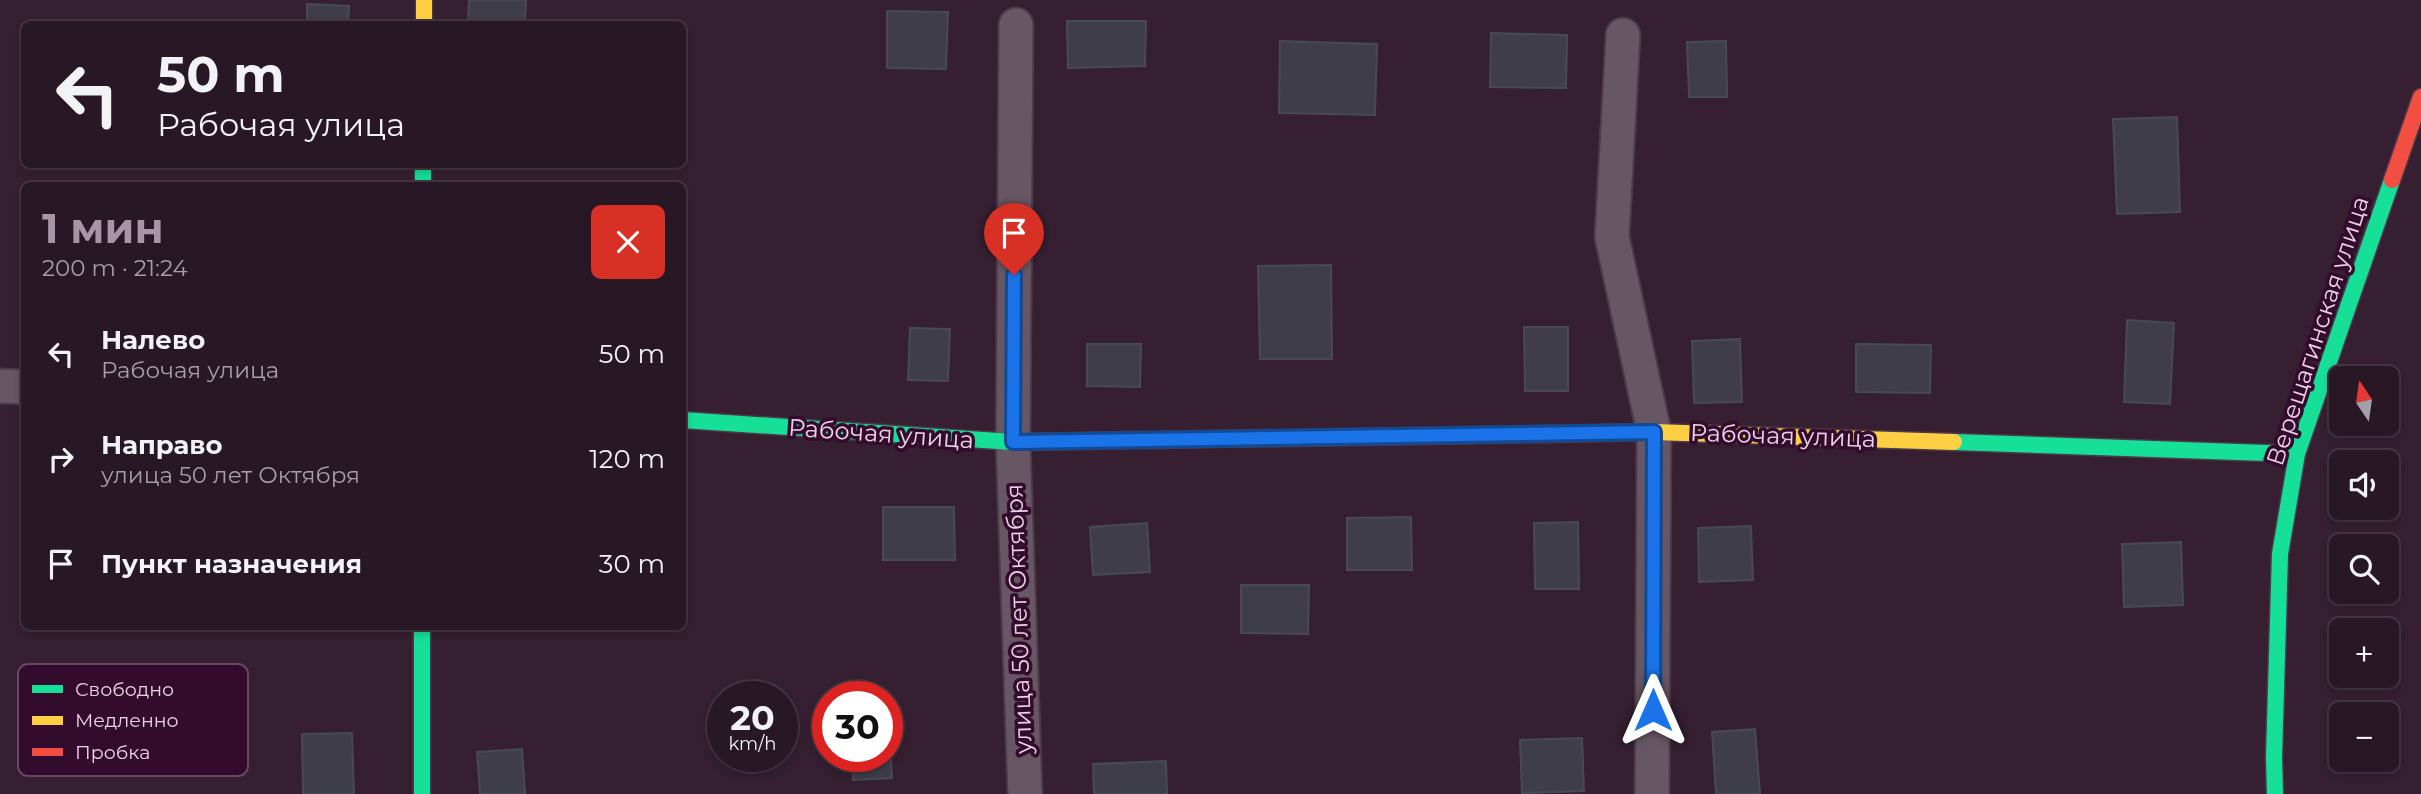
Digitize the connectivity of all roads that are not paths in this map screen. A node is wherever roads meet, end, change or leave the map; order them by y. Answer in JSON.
{"nodes":[{"id":1,"x":424,"y":0,"type":"edge"},
{"id":2,"x":424,"y":21,"type":"edge"},
{"id":3,"x":1016,"y":24,"type":"dead end"},
{"id":4,"x":1623,"y":35,"type":"dead end"},
{"id":5,"x":2421,"y":97,"type":"edge"},
{"id":6,"x":0,"y":386,"type":"edge"},
{"id":7,"x":21,"y":387,"type":"edge"},
{"id":8,"x":686,"y":420,"type":"edge"},
{"id":9,"x":1654,"y":432,"type":"junction"},
{"id":10,"x":1013,"y":442,"type":"junction"},
{"id":11,"x":2297,"y":454,"type":"junction"},
{"id":12,"x":422,"y":630,"type":"edge"},
{"id":13,"x":422,"y":794,"type":"edge"},
{"id":14,"x":1025,"y":794,"type":"edge"},
{"id":15,"x":1652,"y":794,"type":"edge"},
{"id":16,"x":2276,"y":794,"type":"edge"}],
"edges":[{"from":1,"to":2,"type":"street"},
{"from":3,"to":10,"type":"street","name":"улица 50 лет Октября"},
{"from":4,"to":9,"type":"street"},
{"from":5,"to":11,"type":"street","name":"Верещагинская улица"},
{"from":6,"to":7,"type":"street"},
{"from":8,"to":10,"type":"street","name":"Рабочая улица"},
{"from":9,"to":10,"type":"street","name":"Рабочая улица"},
{"from":9,"to":11,"type":"street","name":"Рабочая улица"},
{"from":9,"to":15,"type":"street"},
{"from":10,"to":14,"type":"street","name":"улица 50 лет Октября"},
{"from":11,"to":16,"type":"street","name":"Верещагинская улица"},
{"from":12,"to":13,"type":"street"}]}
